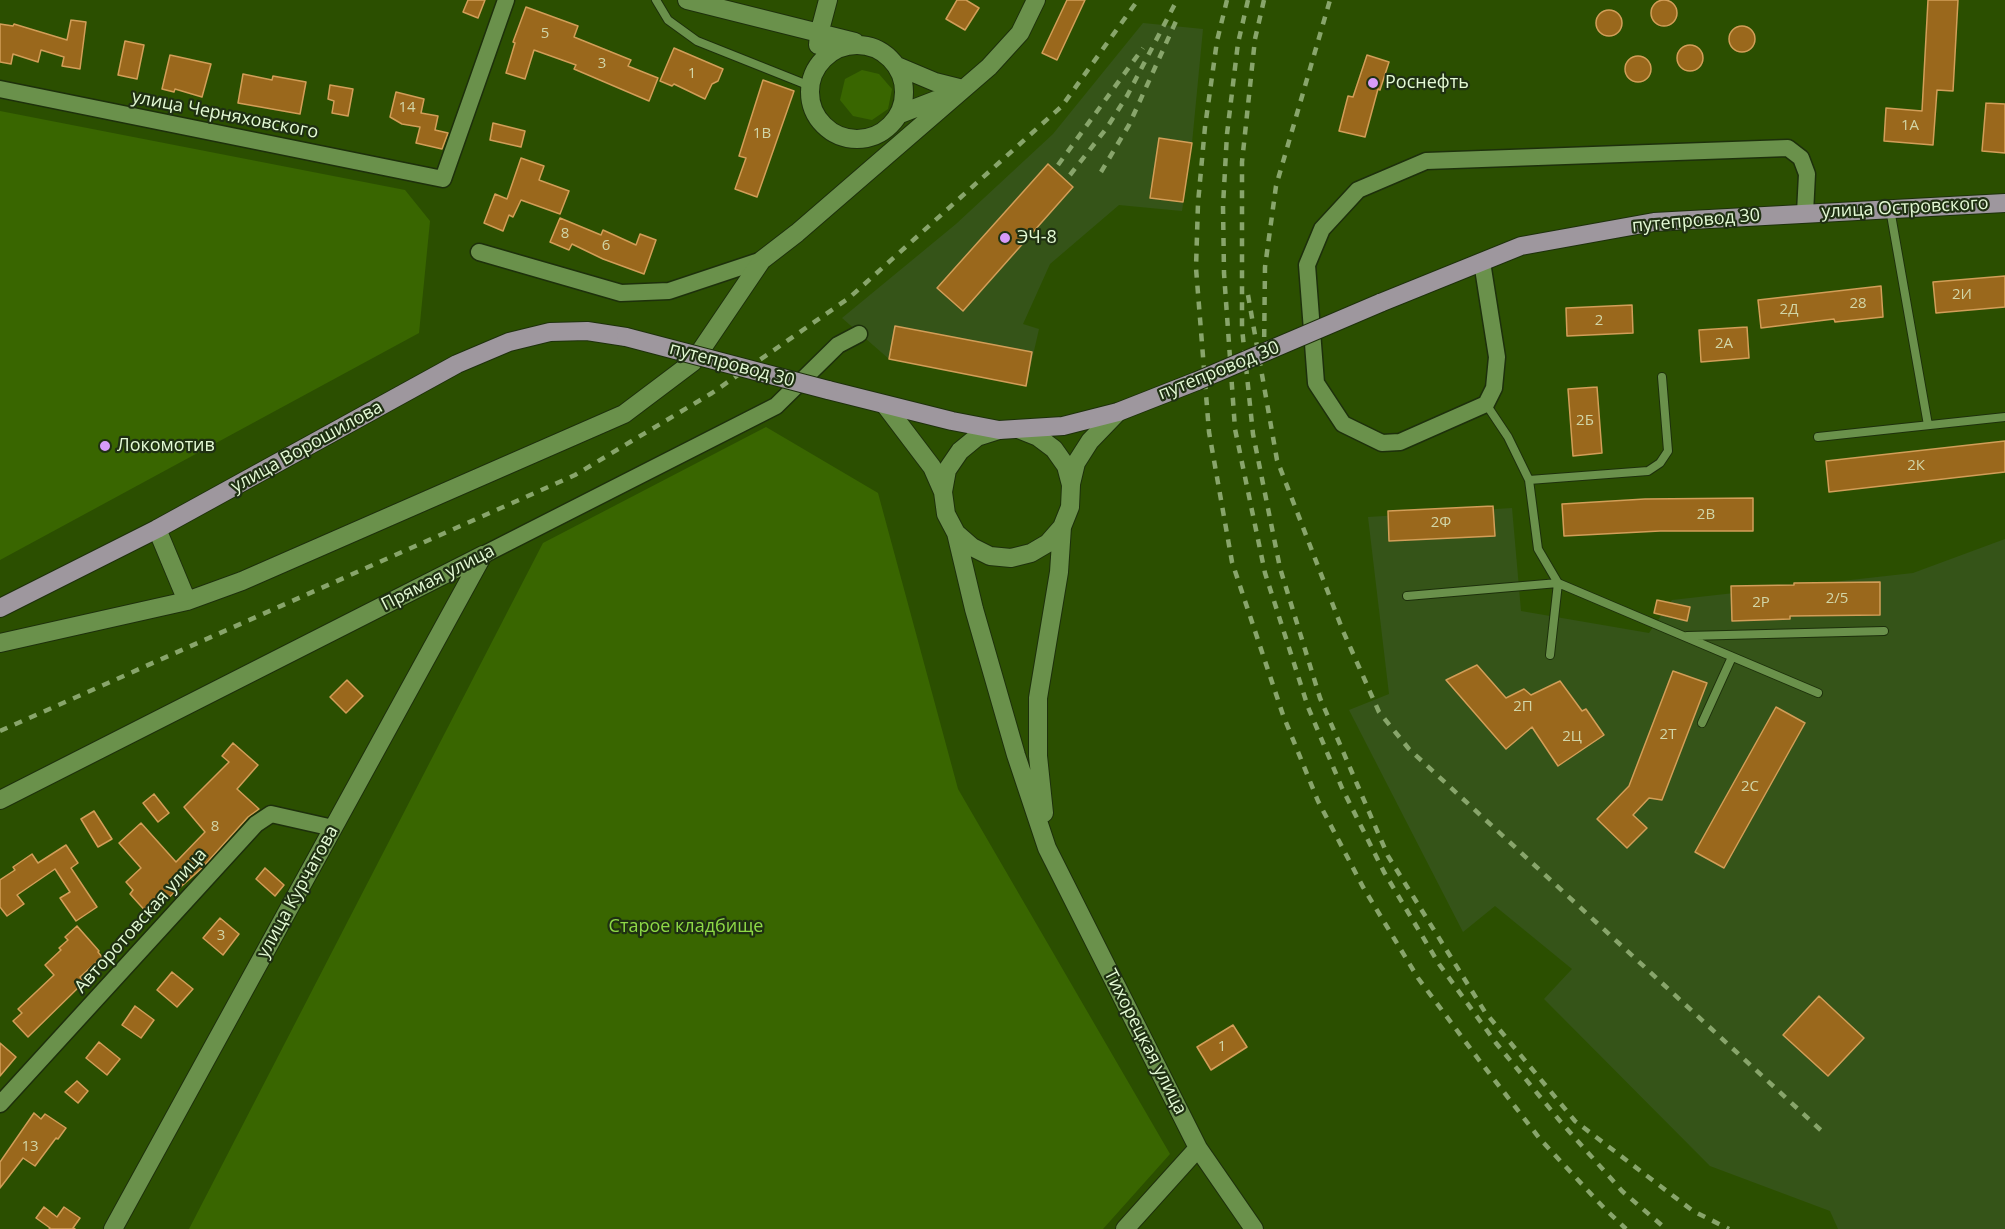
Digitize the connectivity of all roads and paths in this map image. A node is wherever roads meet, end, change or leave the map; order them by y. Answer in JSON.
{"nodes":[{"id":1,"x":506,"y":0,"type":"edge"},
{"id":2,"x":656,"y":0,"type":"edge"},
{"id":3,"x":687,"y":0,"type":"edge"},
{"id":4,"x":828,"y":0,"type":"edge"},
{"id":5,"x":1035,"y":0,"type":"edge"},
{"id":6,"x":718,"y":4,"type":"edge"},
{"id":7,"x":819,"y":34,"type":"junction"},
{"id":8,"x":871,"y":46,"type":"junction"},
{"id":9,"x":897,"y":66,"type":"junction"},
{"id":10,"x":812,"y":78,"type":"junction"},
{"id":11,"x":0,"y":89,"type":"edge"},
{"id":12,"x":963,"y":89,"type":"junction"},
{"id":13,"x":895,"y":120,"type":"junction"},
{"id":14,"x":869,"y":169,"type":"junction"},
{"id":15,"x":2005,"y":202,"type":"edge"},
{"id":16,"x":1890,"y":209,"type":"junction"},
{"id":17,"x":1805,"y":213,"type":"junction"},
{"id":18,"x":479,"y":252,"type":"dead end"},
{"id":19,"x":762,"y":260,"type":"junction"},
{"id":20,"x":1482,"y":262,"type":"junction"},
{"id":21,"x":859,"y":334,"type":"dead end"},
{"id":22,"x":626,"y":337,"type":"joint"},
{"id":23,"x":1662,"y":377,"type":"dead end"},
{"id":24,"x":1486,"y":404,"type":"junction"},
{"id":25,"x":885,"y":405,"type":"junction"},
{"id":26,"x":1118,"y":412,"type":"junction"},
{"id":27,"x":2005,"y":417,"type":"edge"},
{"id":28,"x":1928,"y":425,"type":"junction"},
{"id":29,"x":1018,"y":429,"type":"junction"},
{"id":30,"x":999,"y":430,"type":"junction"},
{"id":31,"x":1818,"y":437,"type":"dead end"},
{"id":32,"x":1529,"y":480,"type":"junction"},
{"id":33,"x":1071,"y":486,"type":"junction"},
{"id":34,"x":943,"y":492,"type":"junction"},
{"id":35,"x":1062,"y":527,"type":"junction"},
{"id":36,"x":158,"y":529,"type":"junction"},
{"id":37,"x":957,"y":533,"type":"junction"},
{"id":38,"x":483,"y":555,"type":"junction"},
{"id":39,"x":1558,"y":583,"type":"junction"},
{"id":40,"x":1407,"y":596,"type":"dead end"},
{"id":41,"x":187,"y":601,"type":"junction"},
{"id":42,"x":0,"y":608,"type":"edge"},
{"id":43,"x":1884,"y":631,"type":"dead end"},
{"id":44,"x":1683,"y":636,"type":"junction"},
{"id":45,"x":0,"y":643,"type":"edge"},
{"id":46,"x":1551,"y":655,"type":"dead end"},
{"id":47,"x":1732,"y":657,"type":"junction"},
{"id":48,"x":1818,"y":693,"type":"dead end"},
{"id":49,"x":1702,"y":723,"type":"dead end"},
{"id":50,"x":0,"y":800,"type":"edge"},
{"id":51,"x":333,"y":828,"type":"junction"},
{"id":52,"x":1047,"y":848,"type":"junction"},
{"id":53,"x":0,"y":1104,"type":"edge"},
{"id":54,"x":1198,"y":1148,"type":"junction"},
{"id":55,"x":113,"y":1229,"type":"edge"},
{"id":56,"x":1125,"y":1229,"type":"edge"},
{"id":57,"x":1254,"y":1229,"type":"edge"}],
"edges":[{"from":1,"to":11,"type":"street","name":"улица Черняховского"},
{"from":2,"to":10,"type":"lane"},
{"from":3,"to":6,"type":"street"},
{"from":4,"to":7,"type":"street"},
{"from":5,"to":12,"type":"street"},
{"from":6,"to":7,"type":"street"},
{"from":7,"to":8,"type":"street"},
{"from":7,"to":10,"type":"street"},
{"from":8,"to":9,"type":"street"},
{"from":8,"to":10,"type":"street"},
{"from":9,"to":12,"type":"street"},
{"from":9,"to":13,"type":"street"},
{"from":10,"to":13,"type":"street"},
{"from":12,"to":13,"type":"street"},
{"from":12,"to":14,"type":"street"},
{"from":13,"to":14,"type":"street"},
{"from":14,"to":19,"type":"street"},
{"from":15,"to":16,"type":"main road","name":"улица Островского"},
{"from":16,"to":17,"type":"main road","name":"улица Островского"},
{"from":16,"to":28,"type":"lane"},
{"from":17,"to":20,"type":"main road","name":"путепровод 30"},
{"from":17,"to":24,"type":"street"},
{"from":18,"to":19,"type":"street"},
{"from":19,"to":41,"type":"street"},
{"from":20,"to":24,"type":"street"},
{"from":20,"to":26,"type":"main road","name":"путепровод 30","bridge":true},
{"from":21,"to":38,"type":"street","name":"Прямая улица"},
{"from":22,"to":25,"type":"main road","name":"путепровод 30","bridge":true},
{"from":22,"to":36,"type":"main road","name":"улица Ворошилова"},
{"from":23,"to":32,"type":"lane"},
{"from":24,"to":32,"type":"lane"},
{"from":25,"to":30,"type":"main road","name":"путепровод 30"},
{"from":25,"to":34,"type":"street"},
{"from":26,"to":29,"type":"main road","name":"путепровод 30"},
{"from":26,"to":33,"type":"street"},
{"from":27,"to":28,"type":"lane"},
{"from":28,"to":31,"type":"lane"},
{"from":29,"to":30,"type":"main road","name":"путепровод 30"},
{"from":29,"to":33,"type":"street"},
{"from":30,"to":34,"type":"street"},
{"from":32,"to":39,"type":"lane"},
{"from":33,"to":35,"type":"street"},
{"from":34,"to":37,"type":"street"},
{"from":35,"to":37,"type":"street"},
{"from":35,"to":52,"type":"street"},
{"from":36,"to":41,"type":"street"},
{"from":36,"to":42,"type":"main road","name":"улица Ворошилова"},
{"from":37,"to":52,"type":"street"},
{"from":38,"to":50,"type":"street","name":"Прямая улица"},
{"from":38,"to":51,"type":"street","name":"улица Курчатова"},
{"from":39,"to":40,"type":"lane"},
{"from":39,"to":44,"type":"lane"},
{"from":39,"to":46,"type":"lane"},
{"from":41,"to":45,"type":"street"},
{"from":43,"to":44,"type":"lane"},
{"from":44,"to":47,"type":"lane"},
{"from":47,"to":48,"type":"lane"},
{"from":47,"to":49,"type":"lane"},
{"from":51,"to":53,"type":"street","name":"Авторотовская улица"},
{"from":51,"to":55,"type":"street","name":"улица Курчатова"},
{"from":52,"to":54,"type":"street","name":"Тихорецкая улица"},
{"from":54,"to":56,"type":"street"},
{"from":54,"to":57,"type":"street","name":"Тихорецкая улица"}]}
